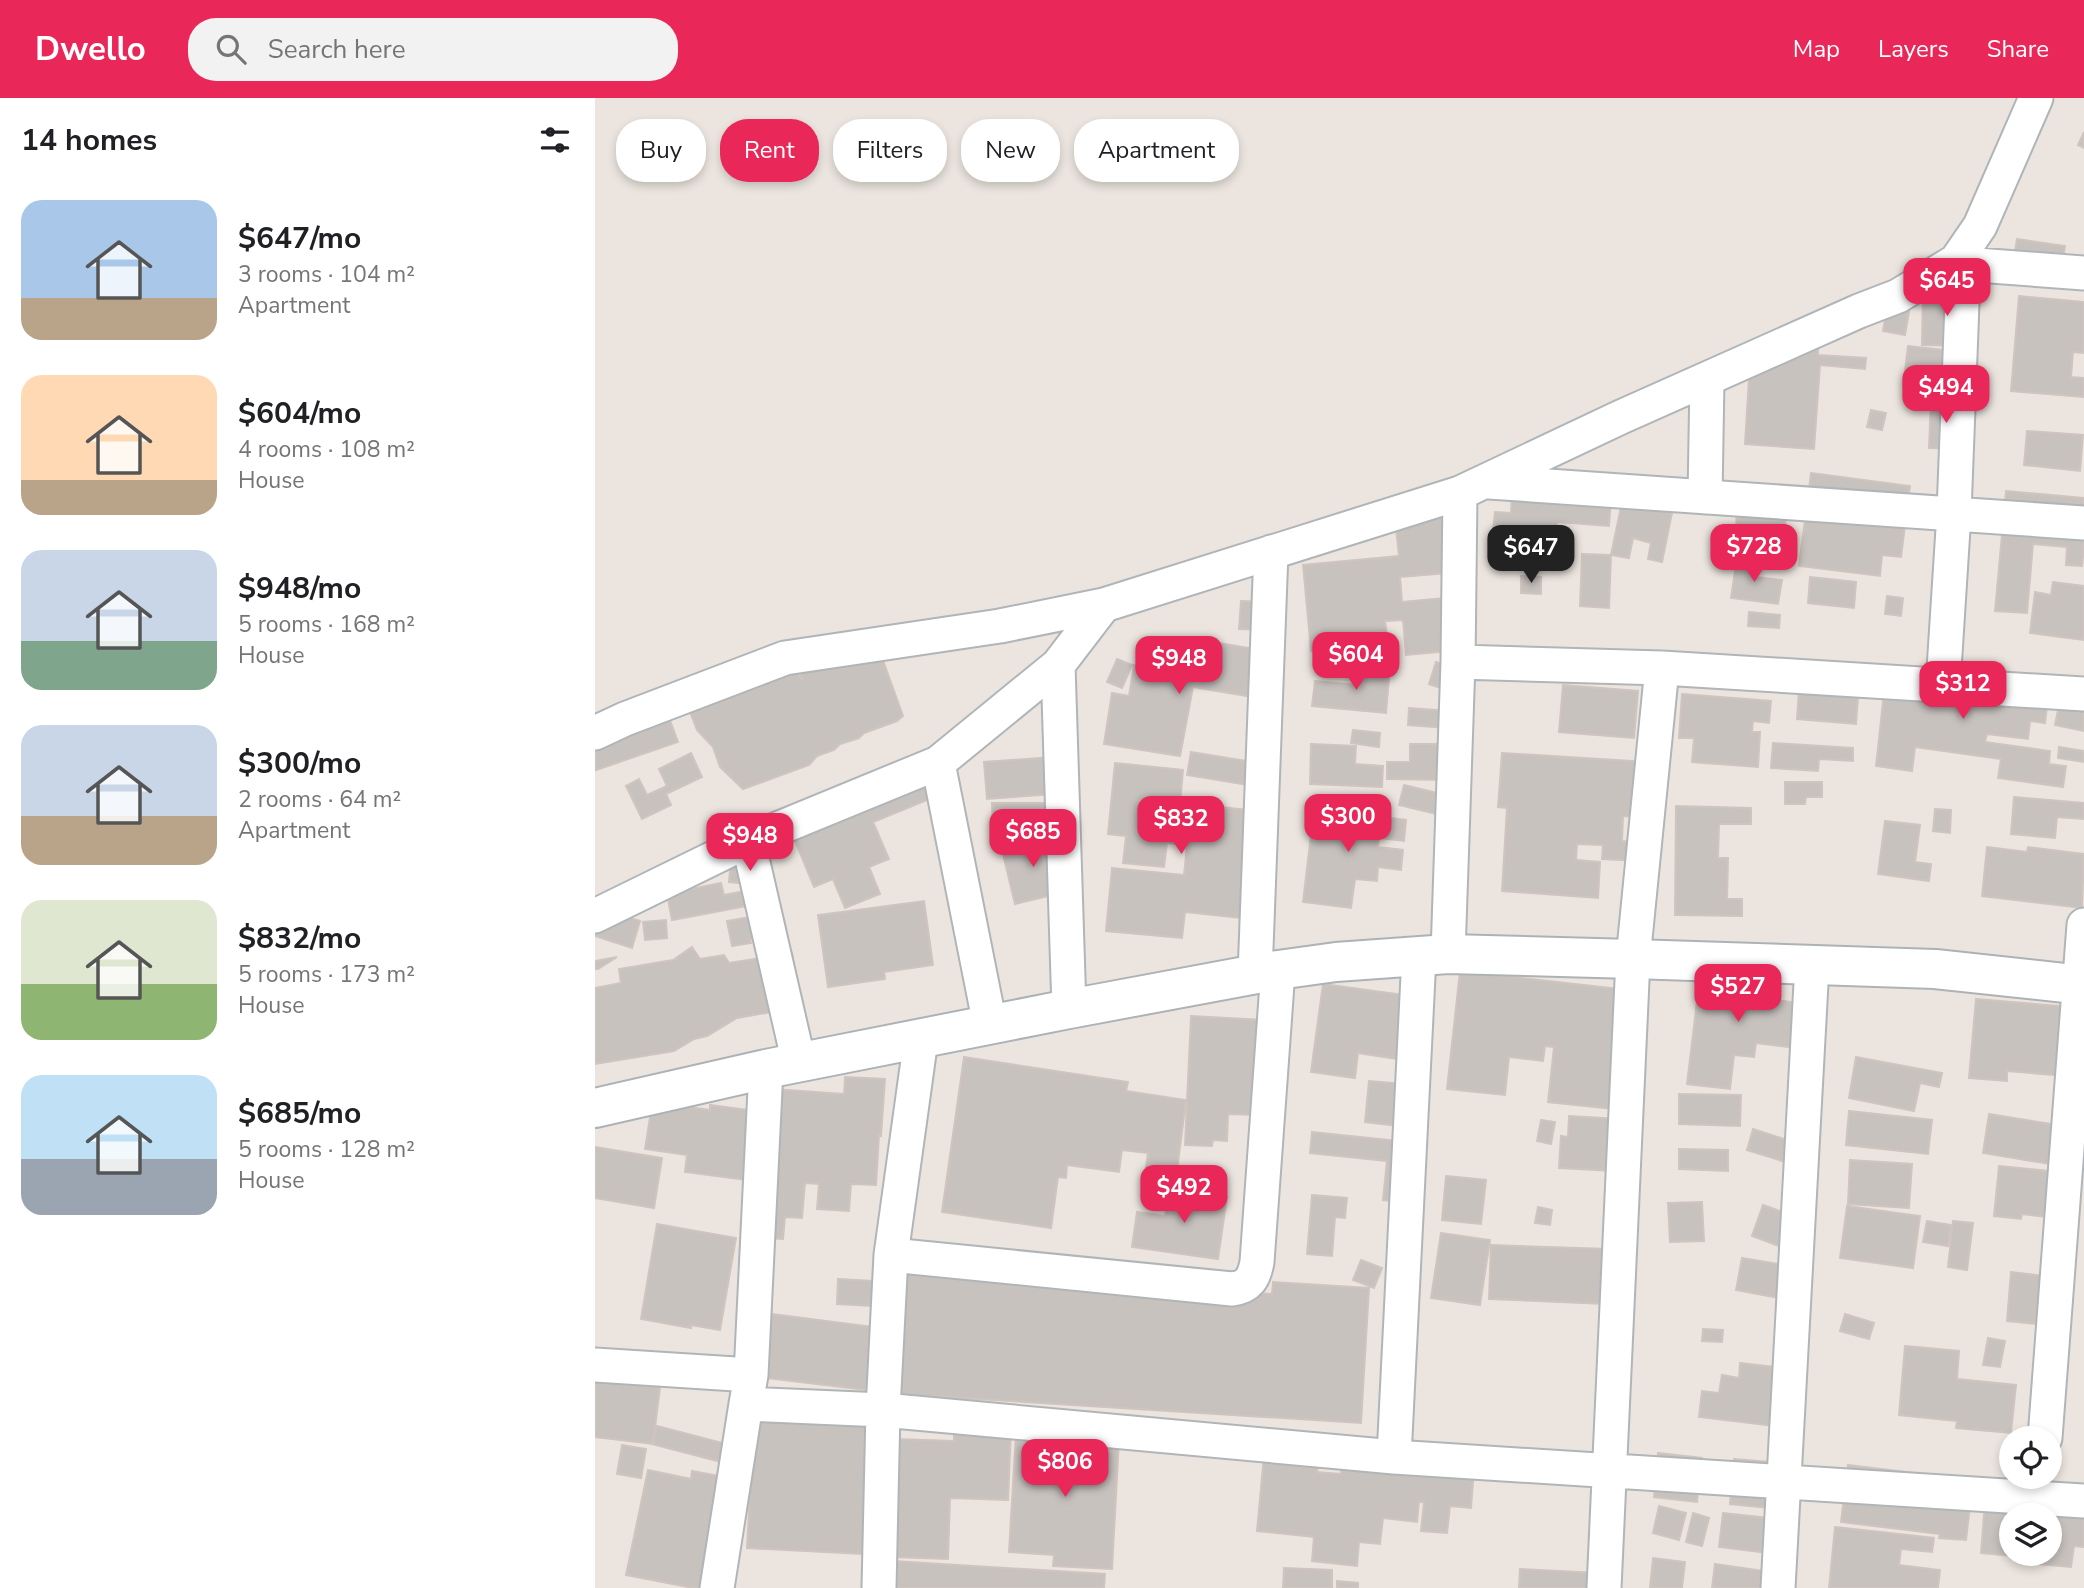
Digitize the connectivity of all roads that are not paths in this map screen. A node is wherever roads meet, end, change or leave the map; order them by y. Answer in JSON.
{"nodes":[{"id":1,"x":2036,"y":98,"type":"edge"},
{"id":2,"x":1964,"y":257,"type":"junction"},
{"id":3,"x":2084,"y":273,"type":"edge"},
{"id":4,"x":1707,"y":379,"type":"junction"},
{"id":5,"x":1473,"y":488,"type":"junction"},
{"id":6,"x":1705,"y":496,"type":"junction"},
{"id":7,"x":1954,"y":513,"type":"junction"},
{"id":8,"x":2084,"y":523,"type":"edge"},
{"id":9,"x":1271,"y":552,"type":"junction"},
{"id":10,"x":1104,"y":605,"type":"junction"},
{"id":11,"x":1458,"y":662,"type":"junction"},
{"id":12,"x":1058,"y":665,"type":"junction"},
{"id":13,"x":1662,"y":668,"type":"junction"},
{"id":14,"x":1943,"y":685,"type":"junction"},
{"id":15,"x":2084,"y":694,"type":"edge"},
{"id":16,"x":595,"y":733,"type":"edge"},
{"id":17,"x":939,"y":763,"type":"junction"},
{"id":18,"x":748,"y":841,"type":"junction"},
{"id":19,"x":595,"y":916,"type":"edge"},
{"id":20,"x":2084,"y":925,"type":"edge"},
{"id":21,"x":1434,"y":955,"type":"junction"},
{"id":22,"x":1633,"y":959,"type":"junction"},
{"id":23,"x":1812,"y":965,"type":"junction"},
{"id":24,"x":1267,"y":973,"type":"junction"},
{"id":25,"x":2082,"y":985,"type":"edge"},
{"id":26,"x":1069,"y":1009,"type":"junction"},
{"id":27,"x":990,"y":1025,"type":"junction"},
{"id":28,"x":921,"y":1039,"type":"junction"},
{"id":29,"x":782,"y":1066,"type":"junction"},
{"id":30,"x":595,"y":1108,"type":"edge"},
{"id":31,"x":891,"y":1255,"type":"junction"},
{"id":32,"x":595,"y":1364,"type":"edge"},
{"id":33,"x":748,"y":1389,"type":"junction"},
{"id":34,"x":883,"y":1409,"type":"junction"},
{"id":35,"x":2046,"y":1426,"type":"edge"},
{"id":36,"x":1394,"y":1457,"type":"junction"},
{"id":37,"x":1610,"y":1471,"type":"junction"},
{"id":38,"x":1784,"y":1481,"type":"junction"},
{"id":39,"x":1999,"y":1486,"type":"edge"},
{"id":40,"x":2048,"y":1489,"type":"edge"},
{"id":41,"x":2084,"y":1501,"type":"edge"},
{"id":42,"x":717,"y":1588,"type":"edge"},
{"id":43,"x":879,"y":1588,"type":"edge"},
{"id":44,"x":1604,"y":1588,"type":"edge"},
{"id":45,"x":1778,"y":1588,"type":"edge"}],
"edges":[{"from":1,"to":2,"type":"street"},
{"from":2,"to":3,"type":"street"},
{"from":2,"to":4,"type":"street"},
{"from":2,"to":7,"type":"street"},
{"from":4,"to":5,"type":"street"},
{"from":4,"to":6,"type":"street"},
{"from":5,"to":6,"type":"street"},
{"from":5,"to":9,"type":"street"},
{"from":5,"to":11,"type":"street"},
{"from":6,"to":7,"type":"street"},
{"from":7,"to":8,"type":"street"},
{"from":7,"to":14,"type":"street"},
{"from":9,"to":10,"type":"street"},
{"from":9,"to":24,"type":"street"},
{"from":10,"to":12,"type":"street"},
{"from":10,"to":16,"type":"street"},
{"from":11,"to":13,"type":"street"},
{"from":11,"to":21,"type":"street"},
{"from":12,"to":17,"type":"street"},
{"from":12,"to":26,"type":"street"},
{"from":13,"to":14,"type":"street"},
{"from":13,"to":22,"type":"street"},
{"from":14,"to":15,"type":"street"},
{"from":17,"to":18,"type":"street"},
{"from":17,"to":27,"type":"street"},
{"from":18,"to":19,"type":"street"},
{"from":18,"to":29,"type":"street"},
{"from":20,"to":25,"type":"street"},
{"from":21,"to":22,"type":"main road"},
{"from":21,"to":24,"type":"main road"},
{"from":21,"to":36,"type":"street"},
{"from":22,"to":23,"type":"main road"},
{"from":22,"to":37,"type":"street"},
{"from":23,"to":25,"type":"main road"},
{"from":23,"to":38,"type":"street"},
{"from":24,"to":26,"type":"main road"},
{"from":24,"to":31,"type":"street"},
{"from":25,"to":35,"type":"street"},
{"from":26,"to":27,"type":"main road"},
{"from":27,"to":28,"type":"main road"},
{"from":28,"to":29,"type":"main road"},
{"from":28,"to":31,"type":"street"},
{"from":29,"to":30,"type":"main road"},
{"from":29,"to":33,"type":"street"},
{"from":31,"to":34,"type":"street"},
{"from":32,"to":33,"type":"street"},
{"from":33,"to":34,"type":"street"},
{"from":33,"to":42,"type":"street"},
{"from":34,"to":36,"type":"street"},
{"from":34,"to":43,"type":"street"},
{"from":36,"to":37,"type":"street"},
{"from":37,"to":38,"type":"street"},
{"from":37,"to":44,"type":"street"},
{"from":38,"to":39,"type":"street"},
{"from":38,"to":45,"type":"street"},
{"from":40,"to":41,"type":"street"}]}
